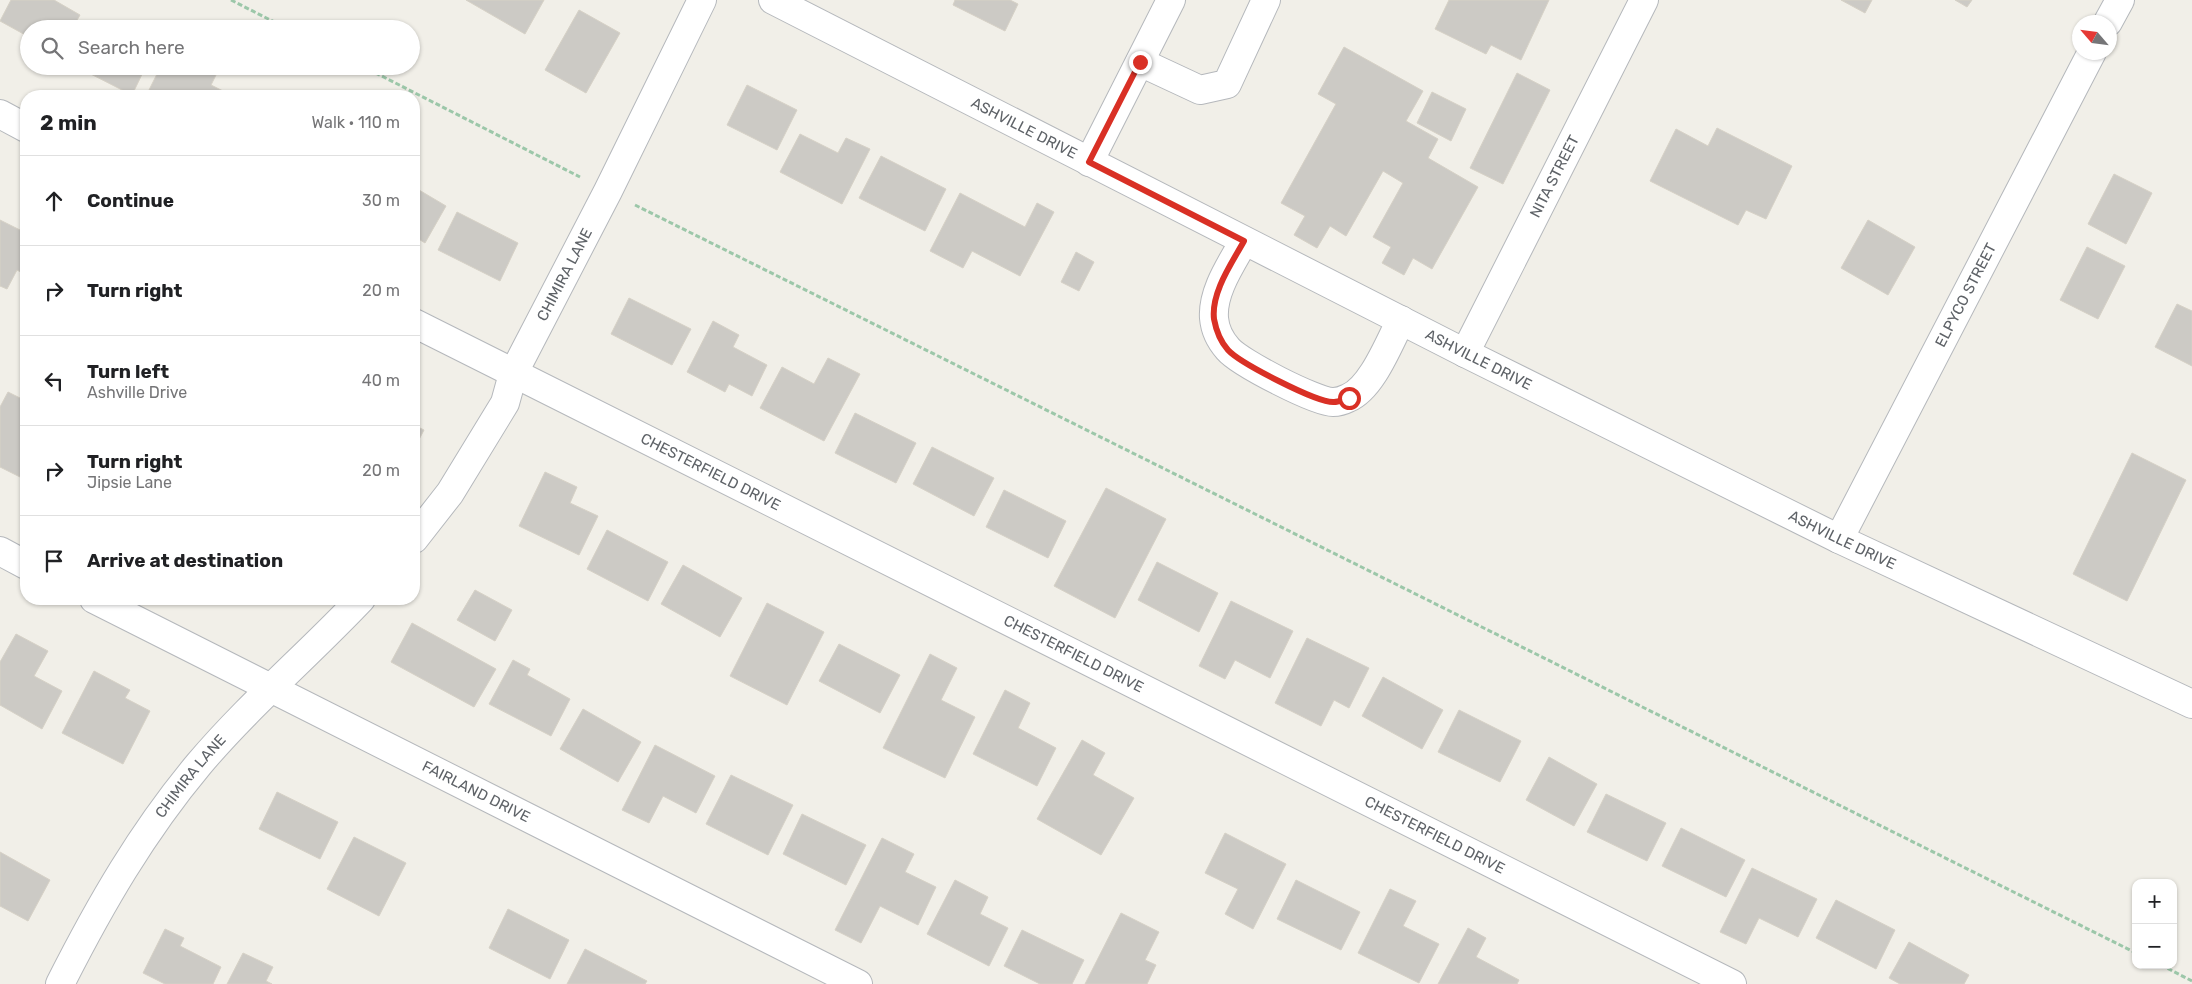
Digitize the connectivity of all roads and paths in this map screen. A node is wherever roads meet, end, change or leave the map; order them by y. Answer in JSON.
{"nodes":[{"id":1,"x":231,"y":0,"type":"edge"},
{"id":2,"x":702,"y":0,"type":"edge"},
{"id":3,"x":773,"y":0,"type":"edge"},
{"id":4,"x":1172,"y":0,"type":"edge"},
{"id":5,"x":1266,"y":0,"type":"edge"},
{"id":6,"x":1644,"y":0,"type":"edge"},
{"id":7,"x":2120,"y":0,"type":"edge"},
{"id":8,"x":2112,"y":15,"type":"edge"},
{"id":9,"x":270,"y":20,"type":"edge"},
{"id":10,"x":2088,"y":60,"type":"edge"},
{"id":11,"x":1140,"y":62,"type":"junction"},
{"id":12,"x":380,"y":75,"type":"edge"},
{"id":13,"x":409,"y":90,"type":"edge"},
{"id":14,"x":420,"y":95,"type":"edge"},
{"id":15,"x":0,"y":114,"type":"edge"},
{"id":16,"x":20,"y":125,"type":"edge"},
{"id":17,"x":1089,"y":162,"type":"junction"},
{"id":18,"x":608,"y":191,"type":"junction"},
{"id":19,"x":1244,"y":241,"type":"junction"},
{"id":20,"x":1401,"y":320,"type":"junction"},
{"id":21,"x":420,"y":326,"type":"edge"},
{"id":22,"x":1465,"y":353,"type":"junction"},
{"id":23,"x":513,"y":374,"type":"junction"},
{"id":24,"x":420,"y":531,"type":"edge"},
{"id":25,"x":1839,"y":539,"type":"junction"},
{"id":26,"x":0,"y":551,"type":"edge"},
{"id":27,"x":20,"y":562,"type":"edge"},
{"id":28,"x":106,"y":605,"type":"edge"},
{"id":29,"x":355,"y":605,"type":"edge"},
{"id":30,"x":269,"y":688,"type":"junction"},
{"id":31,"x":2192,"y":704,"type":"edge"},
{"id":32,"x":2132,"y":951,"type":"edge"},
{"id":33,"x":2169,"y":969,"type":"edge"},
{"id":34,"x":2192,"y":981,"type":"edge"},
{"id":35,"x":60,"y":984,"type":"edge"},
{"id":36,"x":858,"y":984,"type":"edge"},
{"id":37,"x":1732,"y":984,"type":"edge"}],
"edges":[{"from":1,"to":9,"type":"path"},
{"from":2,"to":18,"type":"street","name":"CHIMIRA LANE"},
{"from":3,"to":17,"type":"street","name":"ASHVILLE DRIVE"},
{"from":4,"to":11,"type":"street"},
{"from":5,"to":11,"type":"street"},
{"from":6,"to":22,"type":"street","name":"NITA STREET"},
{"from":7,"to":8,"type":"street"},
{"from":10,"to":25,"type":"street","name":"ELPYCO STREET"},
{"from":11,"to":17,"type":"street"},
{"from":12,"to":13,"type":"path"},
{"from":14,"to":18,"type":"path"},
{"from":15,"to":16,"type":"street"},
{"from":17,"to":19,"type":"street","name":"ASHVILLE DRIVE"},
{"from":18,"to":23,"type":"street","name":"CHIMIRA LANE"},
{"from":18,"to":32,"type":"path"},
{"from":19,"to":20,"type":"street","name":"ASHVILLE DRIVE"},
{"from":19,"to":20,"type":"street"},
{"from":20,"to":22,"type":"street","name":"ASHVILLE DRIVE"},
{"from":21,"to":23,"type":"street","name":"CHESTERFIELD DRIVE"},
{"from":22,"to":25,"type":"street","name":"ASHVILLE DRIVE"},
{"from":23,"to":24,"type":"street","name":"CHIMIRA LANE"},
{"from":23,"to":37,"type":"street","name":"CHESTERFIELD DRIVE"},
{"from":25,"to":31,"type":"street","name":"ASHVILLE DRIVE"},
{"from":26,"to":27,"type":"street"},
{"from":28,"to":30,"type":"street","name":"FAIRLAND DRIVE"},
{"from":29,"to":30,"type":"street","name":"CHIMIRA LANE"},
{"from":30,"to":35,"type":"street","name":"CHIMIRA LANE"},
{"from":30,"to":36,"type":"street","name":"FAIRLAND DRIVE"},
{"from":33,"to":34,"type":"path"}]}
